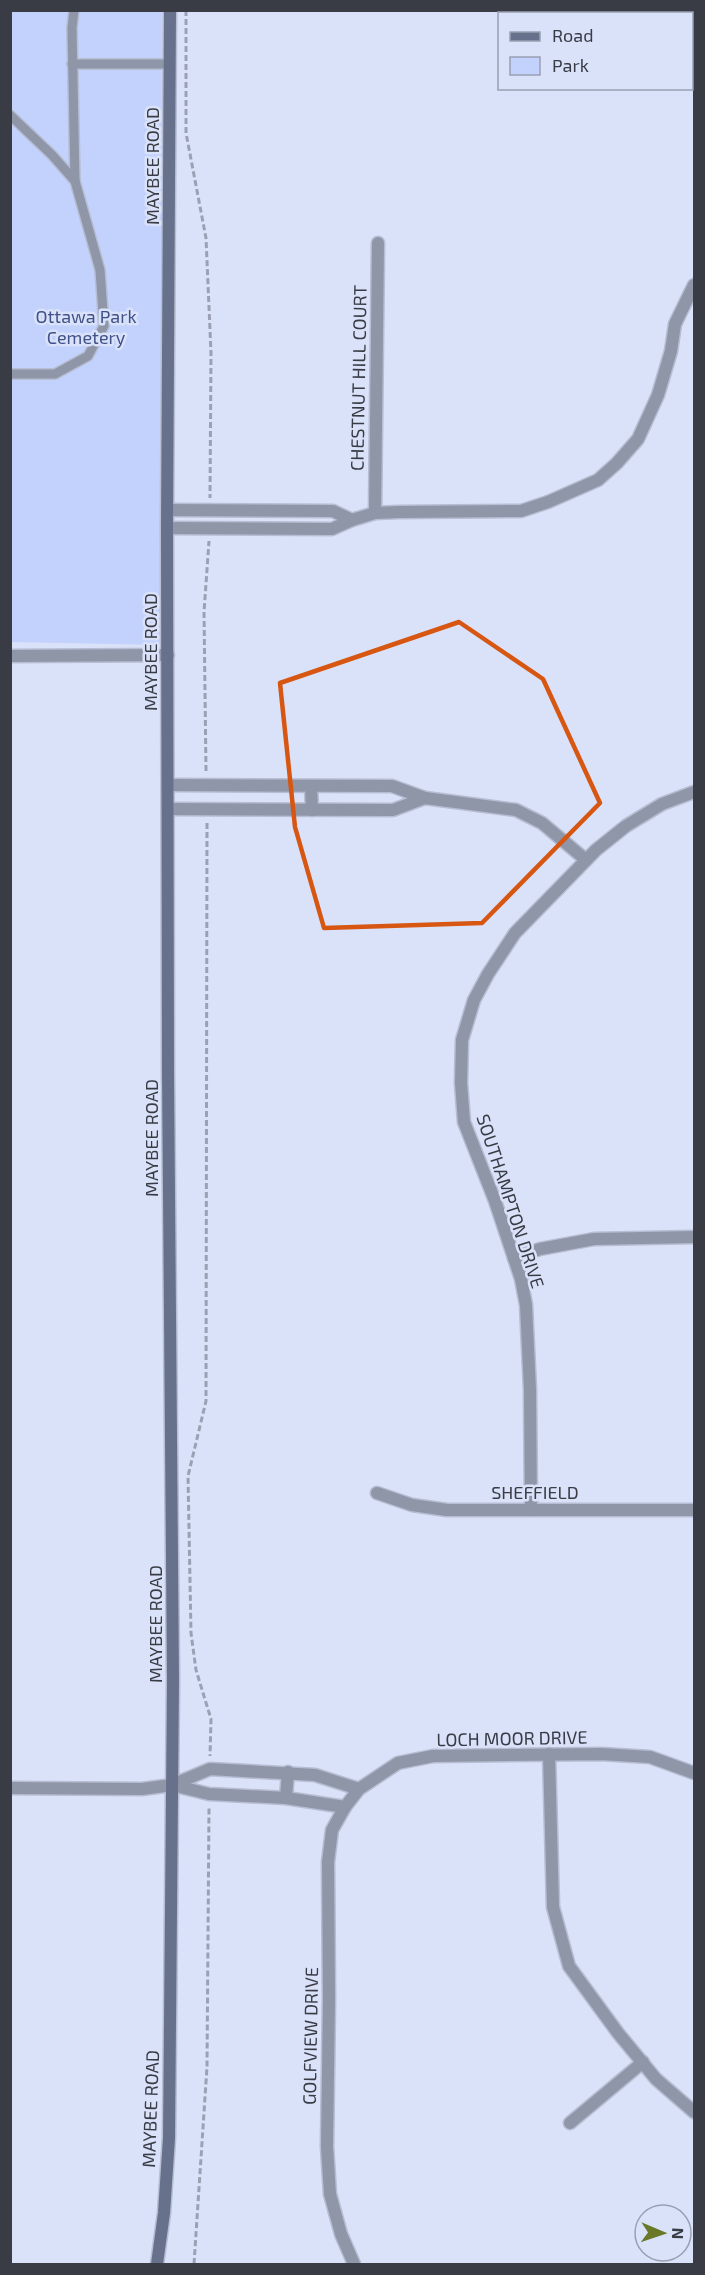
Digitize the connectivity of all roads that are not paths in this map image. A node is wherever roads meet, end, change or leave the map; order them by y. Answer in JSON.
{"nodes":[{"id":1,"x":74,"y":10,"type":"edge"},
{"id":2,"x":170,"y":10,"type":"edge"},
{"id":3,"x":72,"y":64,"type":"junction"},
{"id":4,"x":170,"y":64,"type":"junction"},
{"id":5,"x":10,"y":115,"type":"edge"},
{"id":6,"x":75,"y":181,"type":"junction"},
{"id":7,"x":378,"y":243,"type":"dead end"},
{"id":8,"x":694,"y":285,"type":"edge"},
{"id":9,"x":10,"y":374,"type":"edge"},
{"id":10,"x":168,"y":510,"type":"junction"},
{"id":11,"x":272,"y":511,"type":"junction"},
{"id":12,"x":375,"y":513,"type":"junction"},
{"id":13,"x":352,"y":520,"type":"junction"},
{"id":14,"x":167,"y":528,"type":"junction"},
{"id":15,"x":272,"y":529,"type":"junction"},
{"id":16,"x":168,"y":655,"type":"junction"},
{"id":17,"x":10,"y":656,"type":"edge"},
{"id":18,"x":169,"y":785,"type":"junction"},
{"id":19,"x":311,"y":786,"type":"junction"},
{"id":20,"x":694,"y":792,"type":"edge"},
{"id":21,"x":425,"y":798,"type":"junction"},
{"id":22,"x":169,"y":809,"type":"junction"},
{"id":23,"x":312,"y":810,"type":"junction"},
{"id":24,"x":586,"y":860,"type":"junction"},
{"id":25,"x":694,"y":1237,"type":"edge"},
{"id":26,"x":514,"y":1258,"type":"junction"},
{"id":27,"x":377,"y":1493,"type":"dead end"},
{"id":28,"x":531,"y":1509,"type":"junction"},
{"id":29,"x":694,"y":1510,"type":"edge"},
{"id":30,"x":549,"y":1754,"type":"junction"},
{"id":31,"x":288,"y":1772,"type":"junction"},
{"id":32,"x":694,"y":1773,"type":"edge"},
{"id":33,"x":172,"y":1785,"type":"junction"},
{"id":34,"x":10,"y":1788,"type":"edge"},
{"id":35,"x":359,"y":1789,"type":"junction"},
{"id":36,"x":286,"y":1798,"type":"junction"},
{"id":37,"x":345,"y":1807,"type":"junction"},
{"id":38,"x":642,"y":2062,"type":"junction"},
{"id":39,"x":694,"y":2112,"type":"edge"},
{"id":40,"x":570,"y":2123,"type":"dead end"},
{"id":41,"x":157,"y":2265,"type":"edge"},
{"id":42,"x":354,"y":2265,"type":"edge"}],
"edges":[{"from":1,"to":3,"type":"lane"},
{"from":2,"to":4,"type":"main road","name":"MAYBEE ROAD"},
{"from":3,"to":4,"type":"lane"},
{"from":3,"to":6,"type":"lane"},
{"from":4,"to":10,"type":"main road","name":"MAYBEE ROAD"},
{"from":5,"to":6,"type":"lane"},
{"from":6,"to":9,"type":"lane"},
{"from":7,"to":12,"type":"street","name":"CHESTNUT HILL COURT"},
{"from":8,"to":12,"type":"street"},
{"from":10,"to":11,"type":"street"},
{"from":10,"to":14,"type":"main road","name":"MAYBEE ROAD"},
{"from":11,"to":13,"type":"street"},
{"from":11,"to":15,"type":"street"},
{"from":12,"to":13,"type":"street"},
{"from":13,"to":15,"type":"street"},
{"from":14,"to":15,"type":"street"},
{"from":14,"to":16,"type":"main road","name":"MAYBEE ROAD"},
{"from":16,"to":17,"type":"street"},
{"from":16,"to":18,"type":"main road","name":"MAYBEE ROAD"},
{"from":18,"to":19,"type":"street"},
{"from":18,"to":22,"type":"main road","name":"MAYBEE ROAD"},
{"from":19,"to":21,"type":"street"},
{"from":19,"to":23,"type":"street"},
{"from":20,"to":24,"type":"street","name":"SOUTHAMPTON DRIVE"},
{"from":21,"to":23,"type":"street"},
{"from":21,"to":24,"type":"street"},
{"from":22,"to":23,"type":"street"},
{"from":22,"to":33,"type":"main road","name":"MAYBEE ROAD"},
{"from":24,"to":26,"type":"street","name":"SOUTHAMPTON DRIVE"},
{"from":25,"to":26,"type":"street"},
{"from":26,"to":28,"type":"street","name":"SOUTHAMPTON DRIVE"},
{"from":27,"to":28,"type":"street","name":"SHEFFIELD"},
{"from":28,"to":29,"type":"street","name":"SHEFFIELD"},
{"from":30,"to":32,"type":"street","name":"LOCH MOOR DRIVE"},
{"from":30,"to":35,"type":"street","name":"LOCH MOOR DRIVE"},
{"from":30,"to":38,"type":"street"},
{"from":31,"to":33,"type":"street"},
{"from":31,"to":35,"type":"street"},
{"from":31,"to":36,"type":"street"},
{"from":33,"to":34,"type":"street"},
{"from":33,"to":36,"type":"street"},
{"from":33,"to":41,"type":"main road","name":"MAYBEE ROAD"},
{"from":35,"to":37,"type":"street","name":"LOCH MOOR DRIVE"},
{"from":36,"to":37,"type":"street"},
{"from":37,"to":42,"type":"street","name":"GOLFVIEW DRIVE"},
{"from":38,"to":39,"type":"street"},
{"from":38,"to":40,"type":"street"}]}
